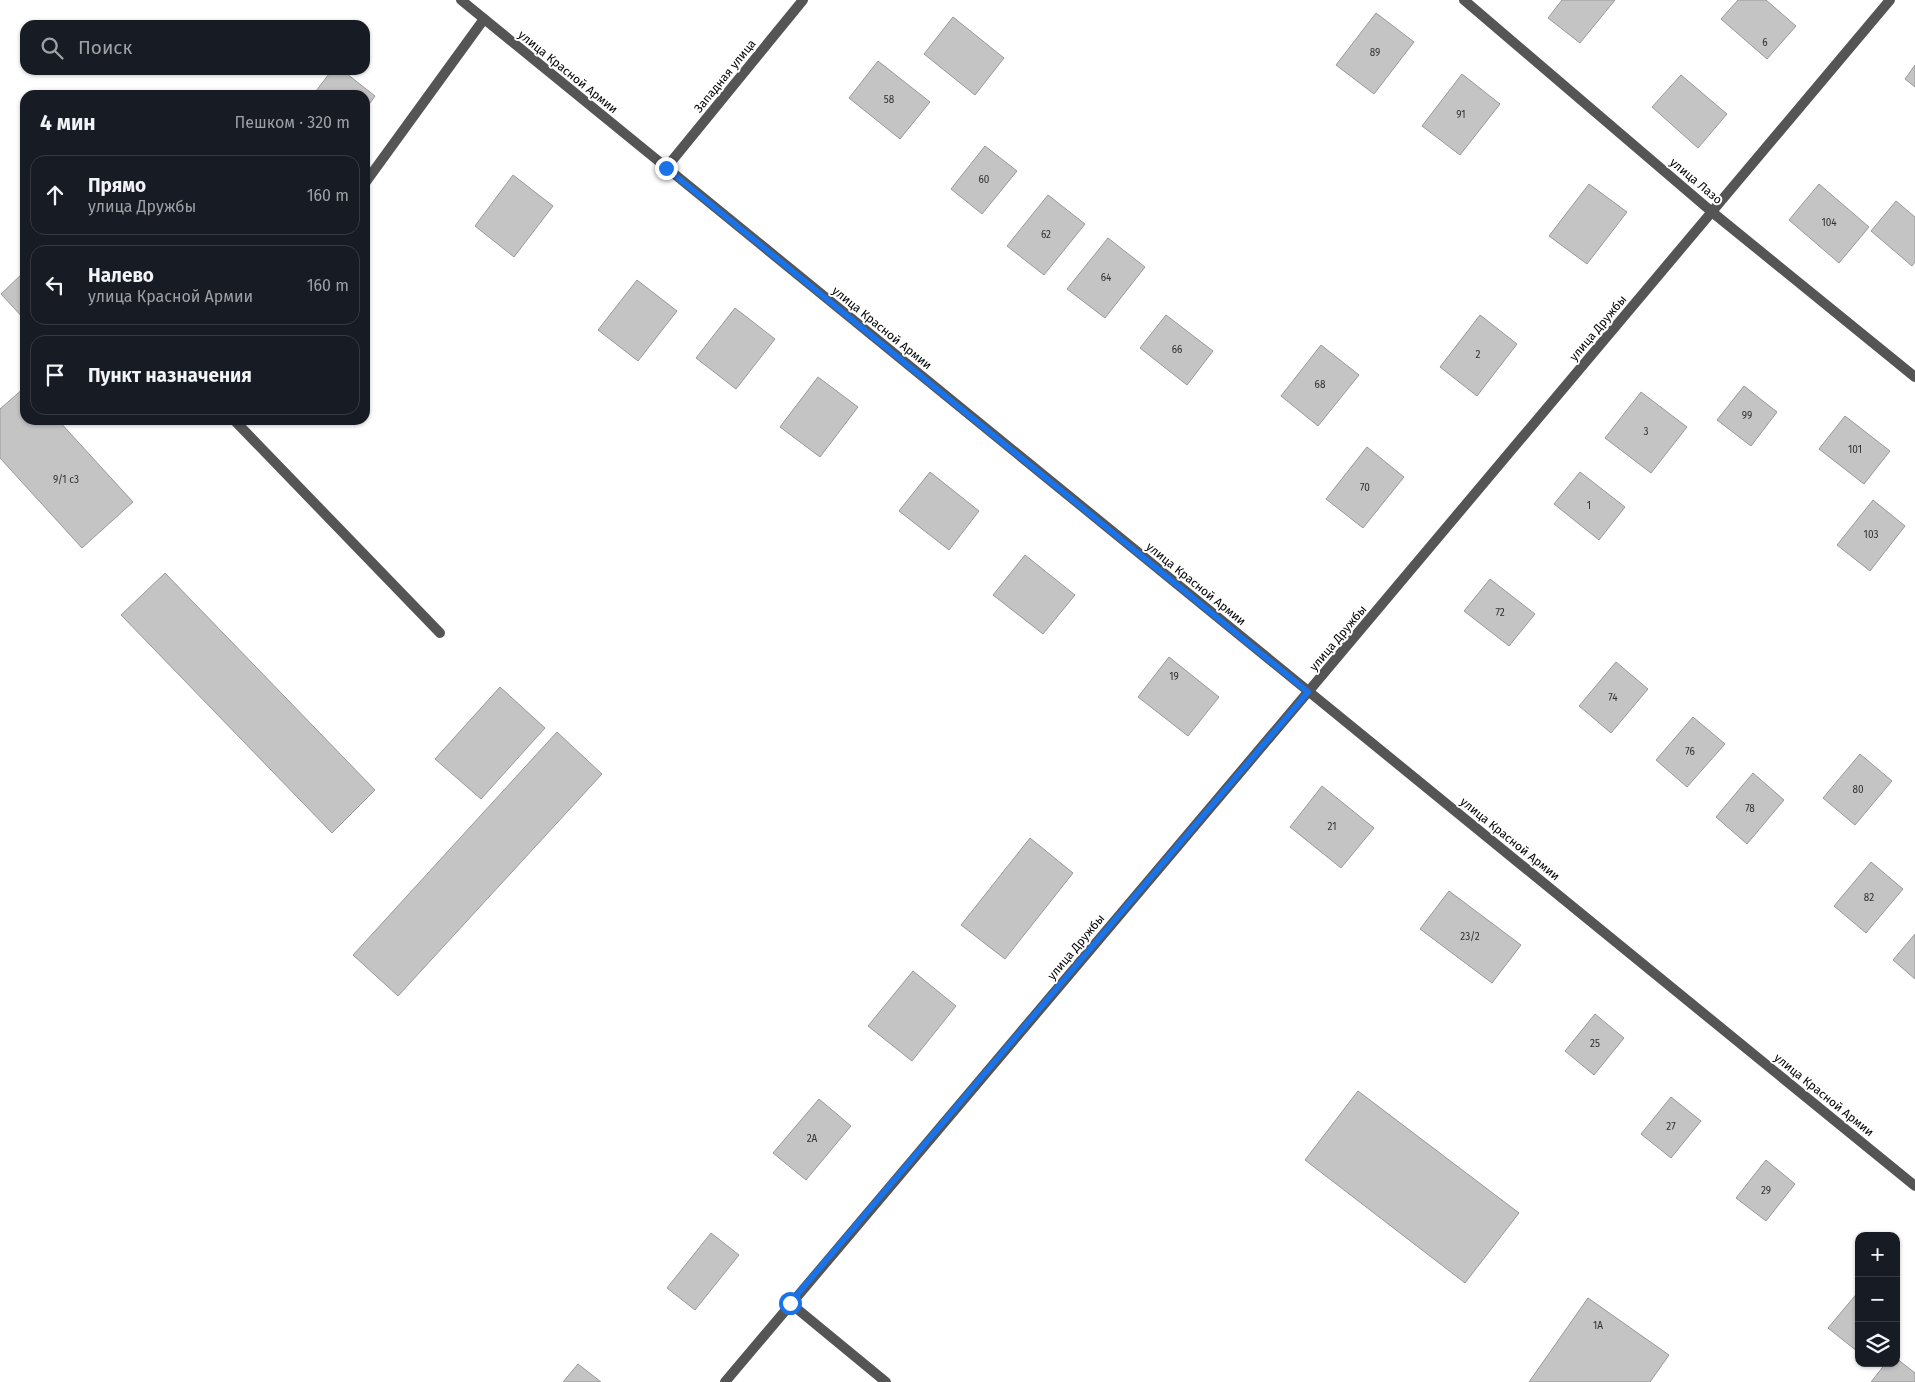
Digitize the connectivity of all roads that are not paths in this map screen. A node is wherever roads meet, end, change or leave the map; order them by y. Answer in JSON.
{"nodes":[{"id":1,"x":461,"y":0,"type":"edge"},
{"id":2,"x":803,"y":0,"type":"edge"},
{"id":3,"x":1464,"y":0,"type":"edge"},
{"id":4,"x":1890,"y":0,"type":"edge"},
{"id":5,"x":484,"y":19,"type":"junction"},
{"id":6,"x":666,"y":168,"type":"junction"},
{"id":7,"x":370,"y":176,"type":"edge"},
{"id":8,"x":1712,"y":212,"type":"junction"},
{"id":9,"x":1915,"y":377,"type":"edge"},
{"id":10,"x":239,"y":425,"type":"edge"},
{"id":11,"x":440,"y":633,"type":"dead end"},
{"id":12,"x":1308,"y":692,"type":"junction"},
{"id":13,"x":1915,"y":1186,"type":"edge"},
{"id":14,"x":790,"y":1303,"type":"junction"},
{"id":15,"x":725,"y":1382,"type":"edge"},
{"id":16,"x":886,"y":1382,"type":"edge"}],
"edges":[{"from":1,"to":5,"type":"street","name":"улица Красной Армии"},
{"from":2,"to":6,"type":"street","name":"Западная улица"},
{"from":3,"to":8,"type":"street","name":"улица Лазо"},
{"from":4,"to":8,"type":"street","name":"улица Дружбы"},
{"from":5,"to":6,"type":"street","name":"улица Красной Армии"},
{"from":5,"to":7,"type":"street"},
{"from":6,"to":12,"type":"street","name":"улица Красной Армии"},
{"from":8,"to":9,"type":"street","name":"улица Лазо"},
{"from":8,"to":12,"type":"street","name":"улица Дружбы"},
{"from":10,"to":11,"type":"street"},
{"from":12,"to":13,"type":"street","name":"улица Красной Армии"},
{"from":12,"to":14,"type":"street","name":"улица Дружбы"},
{"from":14,"to":15,"type":"street","name":"улица Дружбы"},
{"from":14,"to":16,"type":"street"}]}
